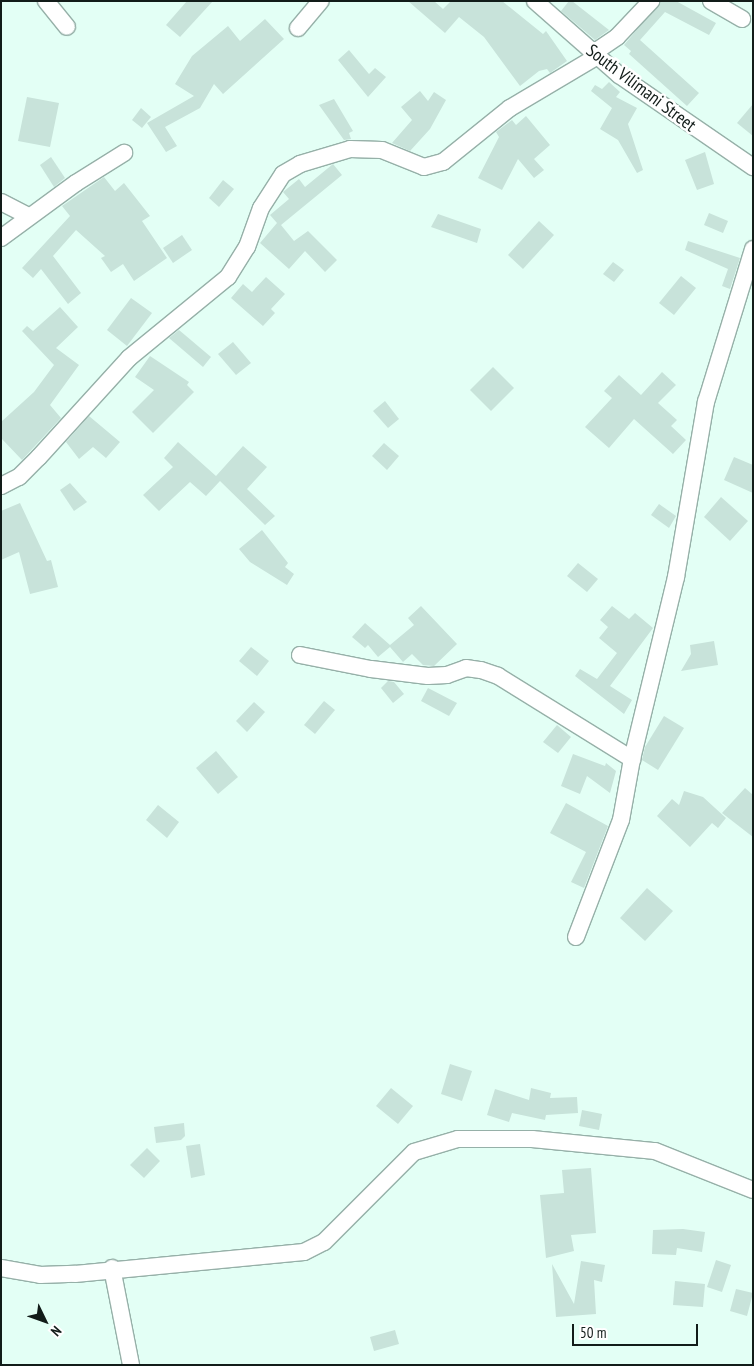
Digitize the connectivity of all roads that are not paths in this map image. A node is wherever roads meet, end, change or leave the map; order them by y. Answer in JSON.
{"nodes":[{"id":1,"x":46,"y":1,"type":"edge"},
{"id":2,"x":321,"y":1,"type":"edge"},
{"id":3,"x":535,"y":1,"type":"edge"},
{"id":4,"x":651,"y":1,"type":"edge"},
{"id":5,"x":711,"y":1,"type":"edge"},
{"id":6,"x":742,"y":19,"type":"dead end"},
{"id":7,"x":67,"y":27,"type":"dead end"},
{"id":8,"x":298,"y":28,"type":"dead end"},
{"id":9,"x":594,"y":55,"type":"junction"},
{"id":10,"x":124,"y":153,"type":"dead end"},
{"id":11,"x":753,"y":167,"type":"edge"},
{"id":12,"x":1,"y":202,"type":"edge"},
{"id":13,"x":29,"y":216,"type":"junction"},
{"id":14,"x":1,"y":238,"type":"edge"},
{"id":15,"x":753,"y":249,"type":"edge"},
{"id":16,"x":1,"y":486,"type":"edge"},
{"id":17,"x":300,"y":655,"type":"dead end"},
{"id":18,"x":632,"y":759,"type":"junction"},
{"id":19,"x":576,"y":937,"type":"dead end"},
{"id":20,"x":753,"y":1190,"type":"edge"},
{"id":21,"x":1,"y":1268,"type":"edge"},
{"id":22,"x":112,"y":1268,"type":"junction"},
{"id":23,"x":130,"y":1365,"type":"edge"}],
"edges":[{"from":1,"to":7,"type":"street"},
{"from":2,"to":8,"type":"street"},
{"from":3,"to":9,"type":"street","name":"South Vilimani Street"},
{"from":4,"to":9,"type":"street"},
{"from":5,"to":6,"type":"street"},
{"from":9,"to":11,"type":"street","name":"South Vilimani Street"},
{"from":9,"to":16,"type":"street"},
{"from":10,"to":13,"type":"street"},
{"from":12,"to":13,"type":"street"},
{"from":13,"to":14,"type":"street"},
{"from":15,"to":18,"type":"street"},
{"from":17,"to":18,"type":"street"},
{"from":18,"to":19,"type":"street"},
{"from":20,"to":22,"type":"street"},
{"from":21,"to":22,"type":"street"},
{"from":22,"to":23,"type":"street"}]}
